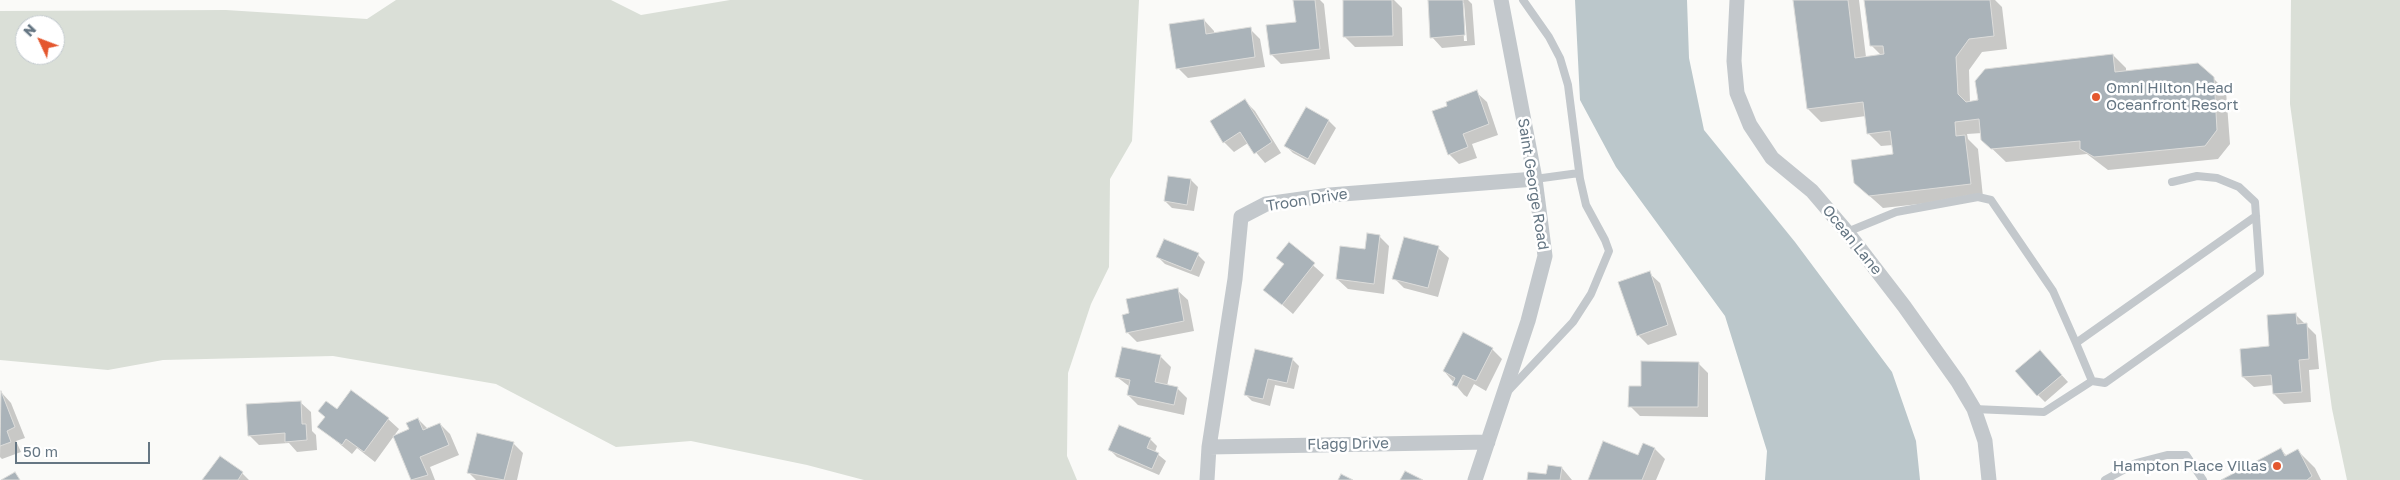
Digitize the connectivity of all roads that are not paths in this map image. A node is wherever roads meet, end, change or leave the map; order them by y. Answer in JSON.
{"nodes":[{"id":1,"x":1501,"y":0,"type":"edge"},
{"id":2,"x":1523,"y":0,"type":"edge"},
{"id":3,"x":1737,"y":0,"type":"edge"},
{"id":4,"x":1580,"y":173,"type":"junction"},
{"id":5,"x":1535,"y":179,"type":"junction"},
{"id":6,"x":2172,"y":182,"type":"dead end"},
{"id":7,"x":2256,"y":216,"type":"junction"},
{"id":8,"x":1847,"y":232,"type":"junction"},
{"id":9,"x":2076,"y":343,"type":"junction"},
{"id":10,"x":2092,"y":381,"type":"junction"},
{"id":11,"x":1503,"y":396,"type":"junction"},
{"id":12,"x":1974,"y":409,"type":"junction"},
{"id":13,"x":1488,"y":442,"type":"junction"},
{"id":14,"x":1208,"y":447,"type":"junction"},
{"id":15,"x":1207,"y":480,"type":"edge"},
{"id":16,"x":1475,"y":480,"type":"edge"},
{"id":17,"x":1989,"y":480,"type":"edge"},
{"id":18,"x":2105,"y":480,"type":"edge"},
{"id":19,"x":2203,"y":480,"type":"edge"}],
"edges":[{"from":1,"to":5,"type":"street","name":"Saint George Road"},
{"from":2,"to":4,"type":"lane"},
{"from":3,"to":8,"type":"street","name":"Ocean Lane"},
{"from":4,"to":5,"type":"lane","name":"Troon Drive"},
{"from":4,"to":11,"type":"lane"},
{"from":5,"to":11,"type":"street","name":"Saint George Road"},
{"from":5,"to":14,"type":"street","name":"Troon Drive"},
{"from":6,"to":7,"type":"lane"},
{"from":7,"to":9,"type":"lane"},
{"from":7,"to":10,"type":"lane"},
{"from":8,"to":9,"type":"lane"},
{"from":8,"to":12,"type":"street","name":"Ocean Lane"},
{"from":9,"to":10,"type":"lane"},
{"from":10,"to":12,"type":"lane"},
{"from":11,"to":13,"type":"street","name":"Saint George Road"},
{"from":12,"to":17,"type":"street","name":"Ocean Lane"},
{"from":13,"to":14,"type":"street","name":"Flagg Drive"},
{"from":13,"to":16,"type":"street","name":"Saint George Road"},
{"from":14,"to":15,"type":"street","name":"Troon Drive"},
{"from":18,"to":19,"type":"lane"}]}
